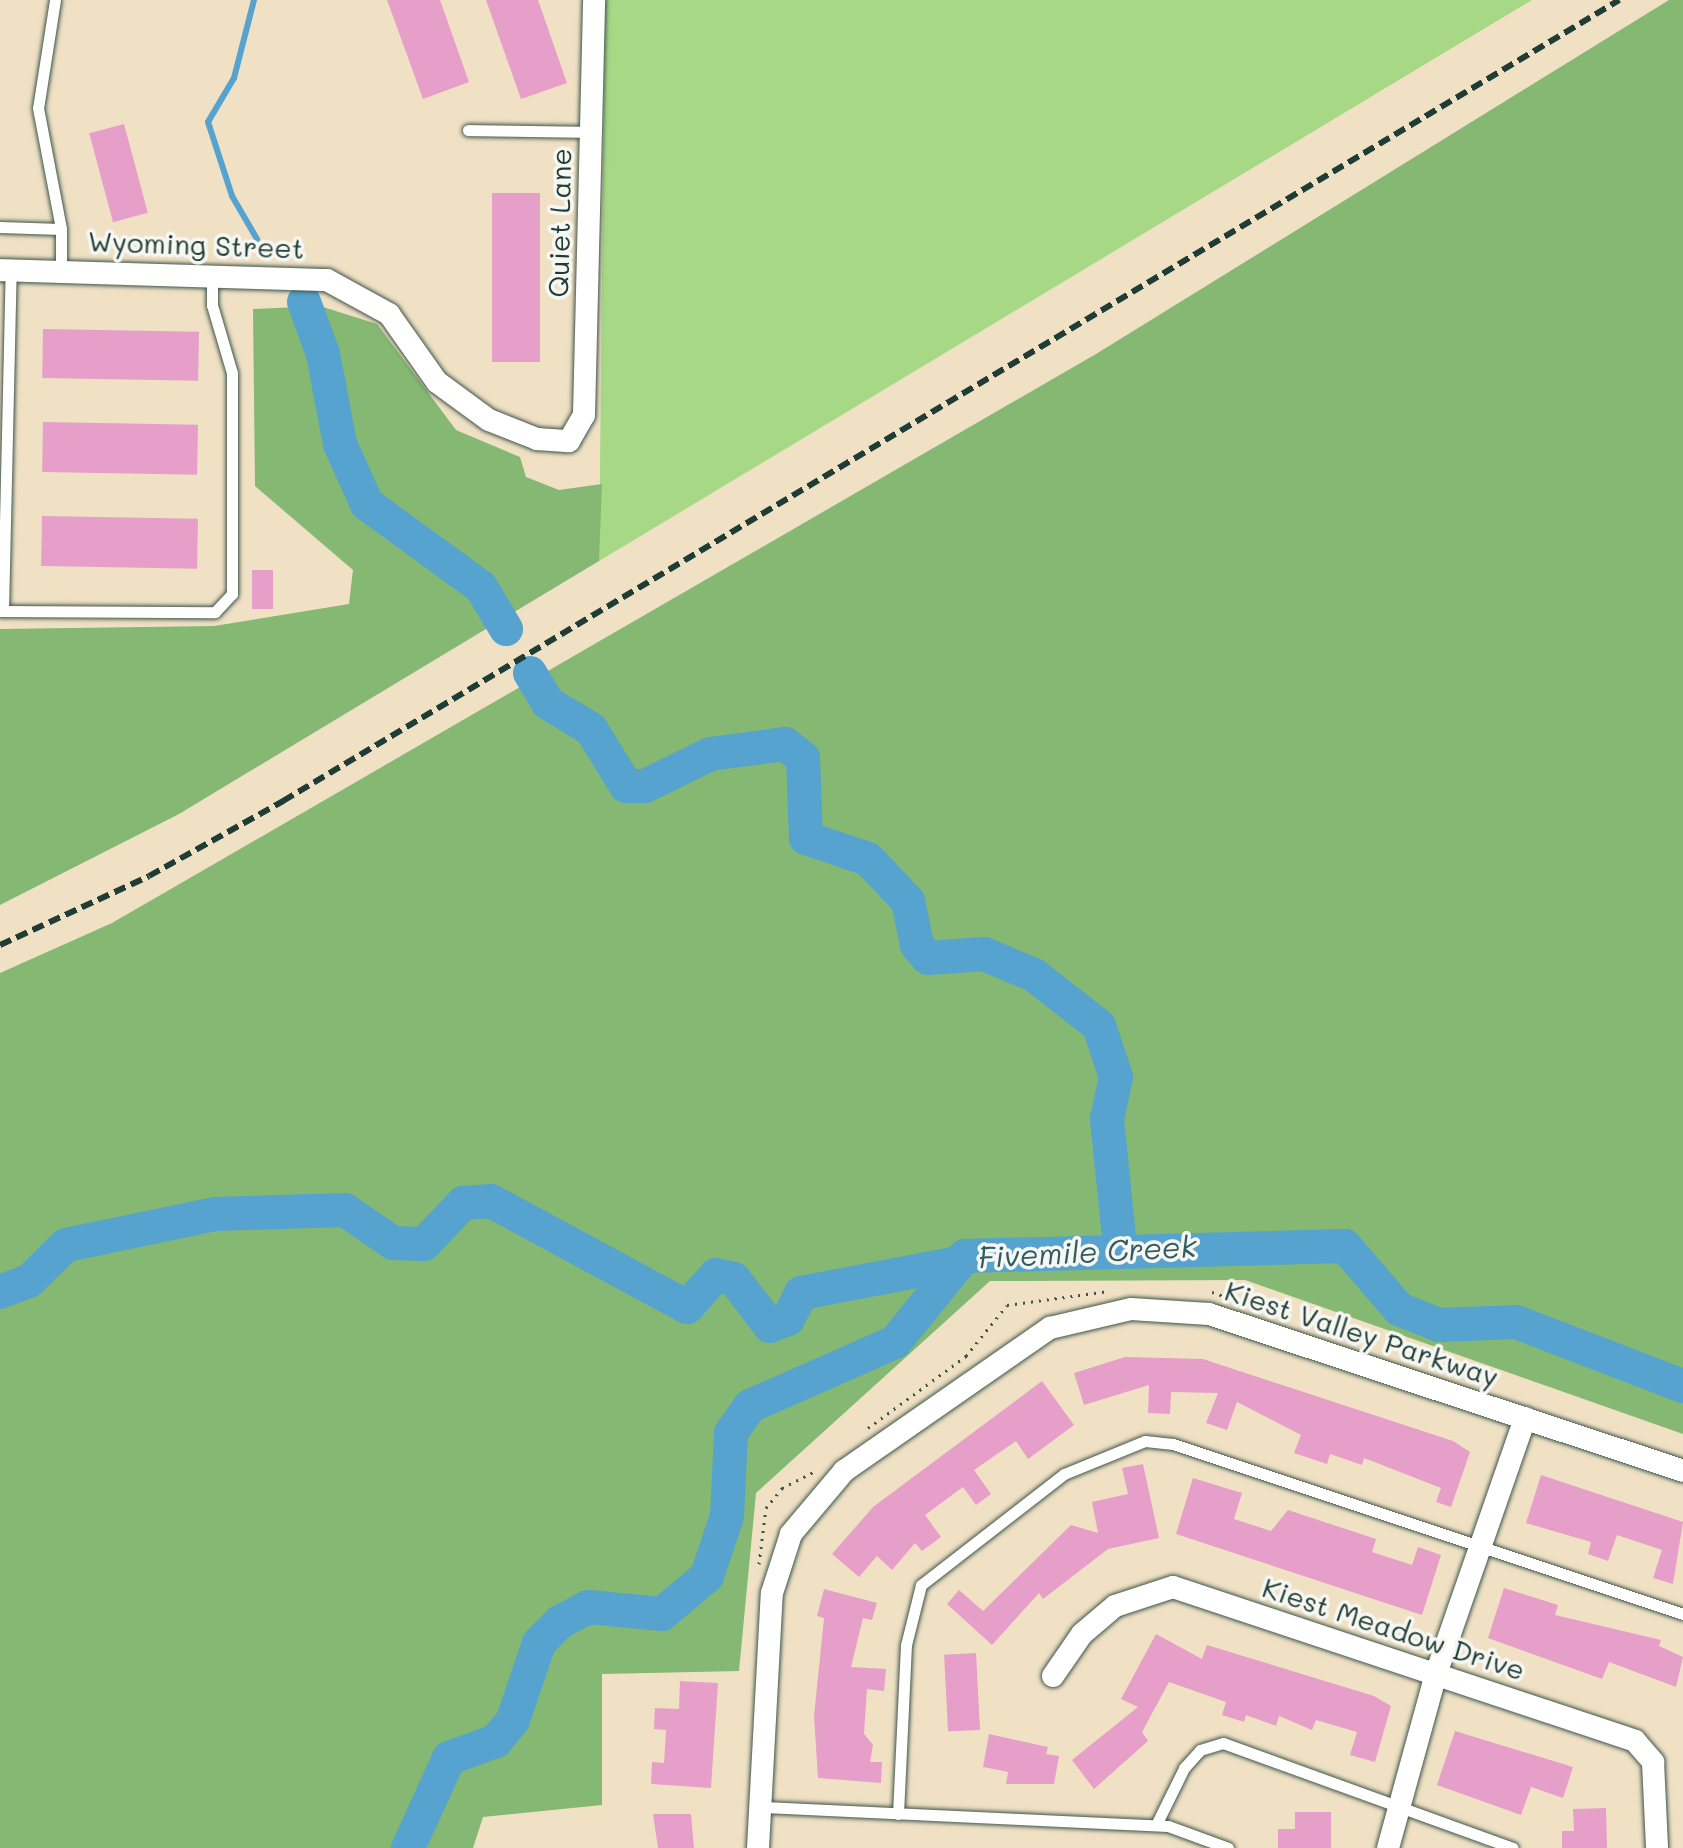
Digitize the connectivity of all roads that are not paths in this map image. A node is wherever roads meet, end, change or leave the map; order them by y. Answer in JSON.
{"nodes":[{"id":1,"x":55,"y":0,"type":"edge"},
{"id":2,"x":594,"y":0,"type":"edge"},
{"id":3,"x":468,"y":130,"type":"dead end"},
{"id":4,"x":591,"y":132,"type":"junction"},
{"id":5,"x":0,"y":227,"type":"edge"},
{"id":6,"x":61,"y":229,"type":"junction"},
{"id":7,"x":5,"y":270,"type":"edge"},
{"id":8,"x":61,"y":270,"type":"junction"},
{"id":9,"x":212,"y":275,"type":"junction"},
{"id":10,"x":569,"y":441,"type":"joint"},
{"id":11,"x":2,"y":611,"type":"edge"},
{"id":12,"x":1525,"y":1418,"type":"junction"},
{"id":13,"x":1683,"y":1471,"type":"edge"},
{"id":14,"x":1484,"y":1547,"type":"junction"},
{"id":15,"x":1683,"y":1614,"type":"edge"},
{"id":16,"x":1436,"y":1674,"type":"junction"},
{"id":17,"x":1053,"y":1676,"type":"dead end"},
{"id":18,"x":1395,"y":1802,"type":"junction"},
{"id":19,"x":764,"y":1807,"type":"junction"},
{"id":20,"x":898,"y":1814,"type":"junction"},
{"id":21,"x":1156,"y":1825,"type":"junction"},
{"id":22,"x":758,"y":1848,"type":"edge"},
{"id":23,"x":1228,"y":1848,"type":"edge"},
{"id":24,"x":1388,"y":1848,"type":"edge"},
{"id":25,"x":1513,"y":1848,"type":"edge"},
{"id":26,"x":1657,"y":1848,"type":"edge"}],
"edges":[{"from":1,"to":6,"type":"lane"},
{"from":2,"to":4,"type":"street","name":"Quiet Lane"},
{"from":3,"to":4,"type":"lane"},
{"from":4,"to":10,"type":"street","name":"Quiet Lane"},
{"from":5,"to":6,"type":"lane"},
{"from":6,"to":8,"type":"lane"},
{"from":7,"to":8,"type":"street","name":"Wyoming Street"},
{"from":7,"to":11,"type":"lane"},
{"from":8,"to":9,"type":"street","name":"Wyoming Street"},
{"from":9,"to":10,"type":"street","name":"Wyoming Street"},
{"from":9,"to":11,"type":"lane"},
{"from":12,"to":13,"type":"street","name":"Kiest Valley Parkway"},
{"from":12,"to":14,"type":"street"},
{"from":12,"to":19,"type":"street","name":"Kiest Valley Parkway"},
{"from":14,"to":15,"type":"lane"},
{"from":14,"to":16,"type":"street"},
{"from":14,"to":20,"type":"lane"},
{"from":16,"to":17,"type":"street","name":"Kiest Meadow Drive"},
{"from":16,"to":18,"type":"street"},
{"from":16,"to":26,"type":"street","name":"Kiest Meadow Drive"},
{"from":18,"to":21,"type":"lane"},
{"from":18,"to":24,"type":"street"},
{"from":18,"to":25,"type":"lane"},
{"from":19,"to":20,"type":"lane"},
{"from":19,"to":22,"type":"street","name":"Kiest Valley Parkway"},
{"from":20,"to":21,"type":"lane"},
{"from":21,"to":23,"type":"lane"}]}
